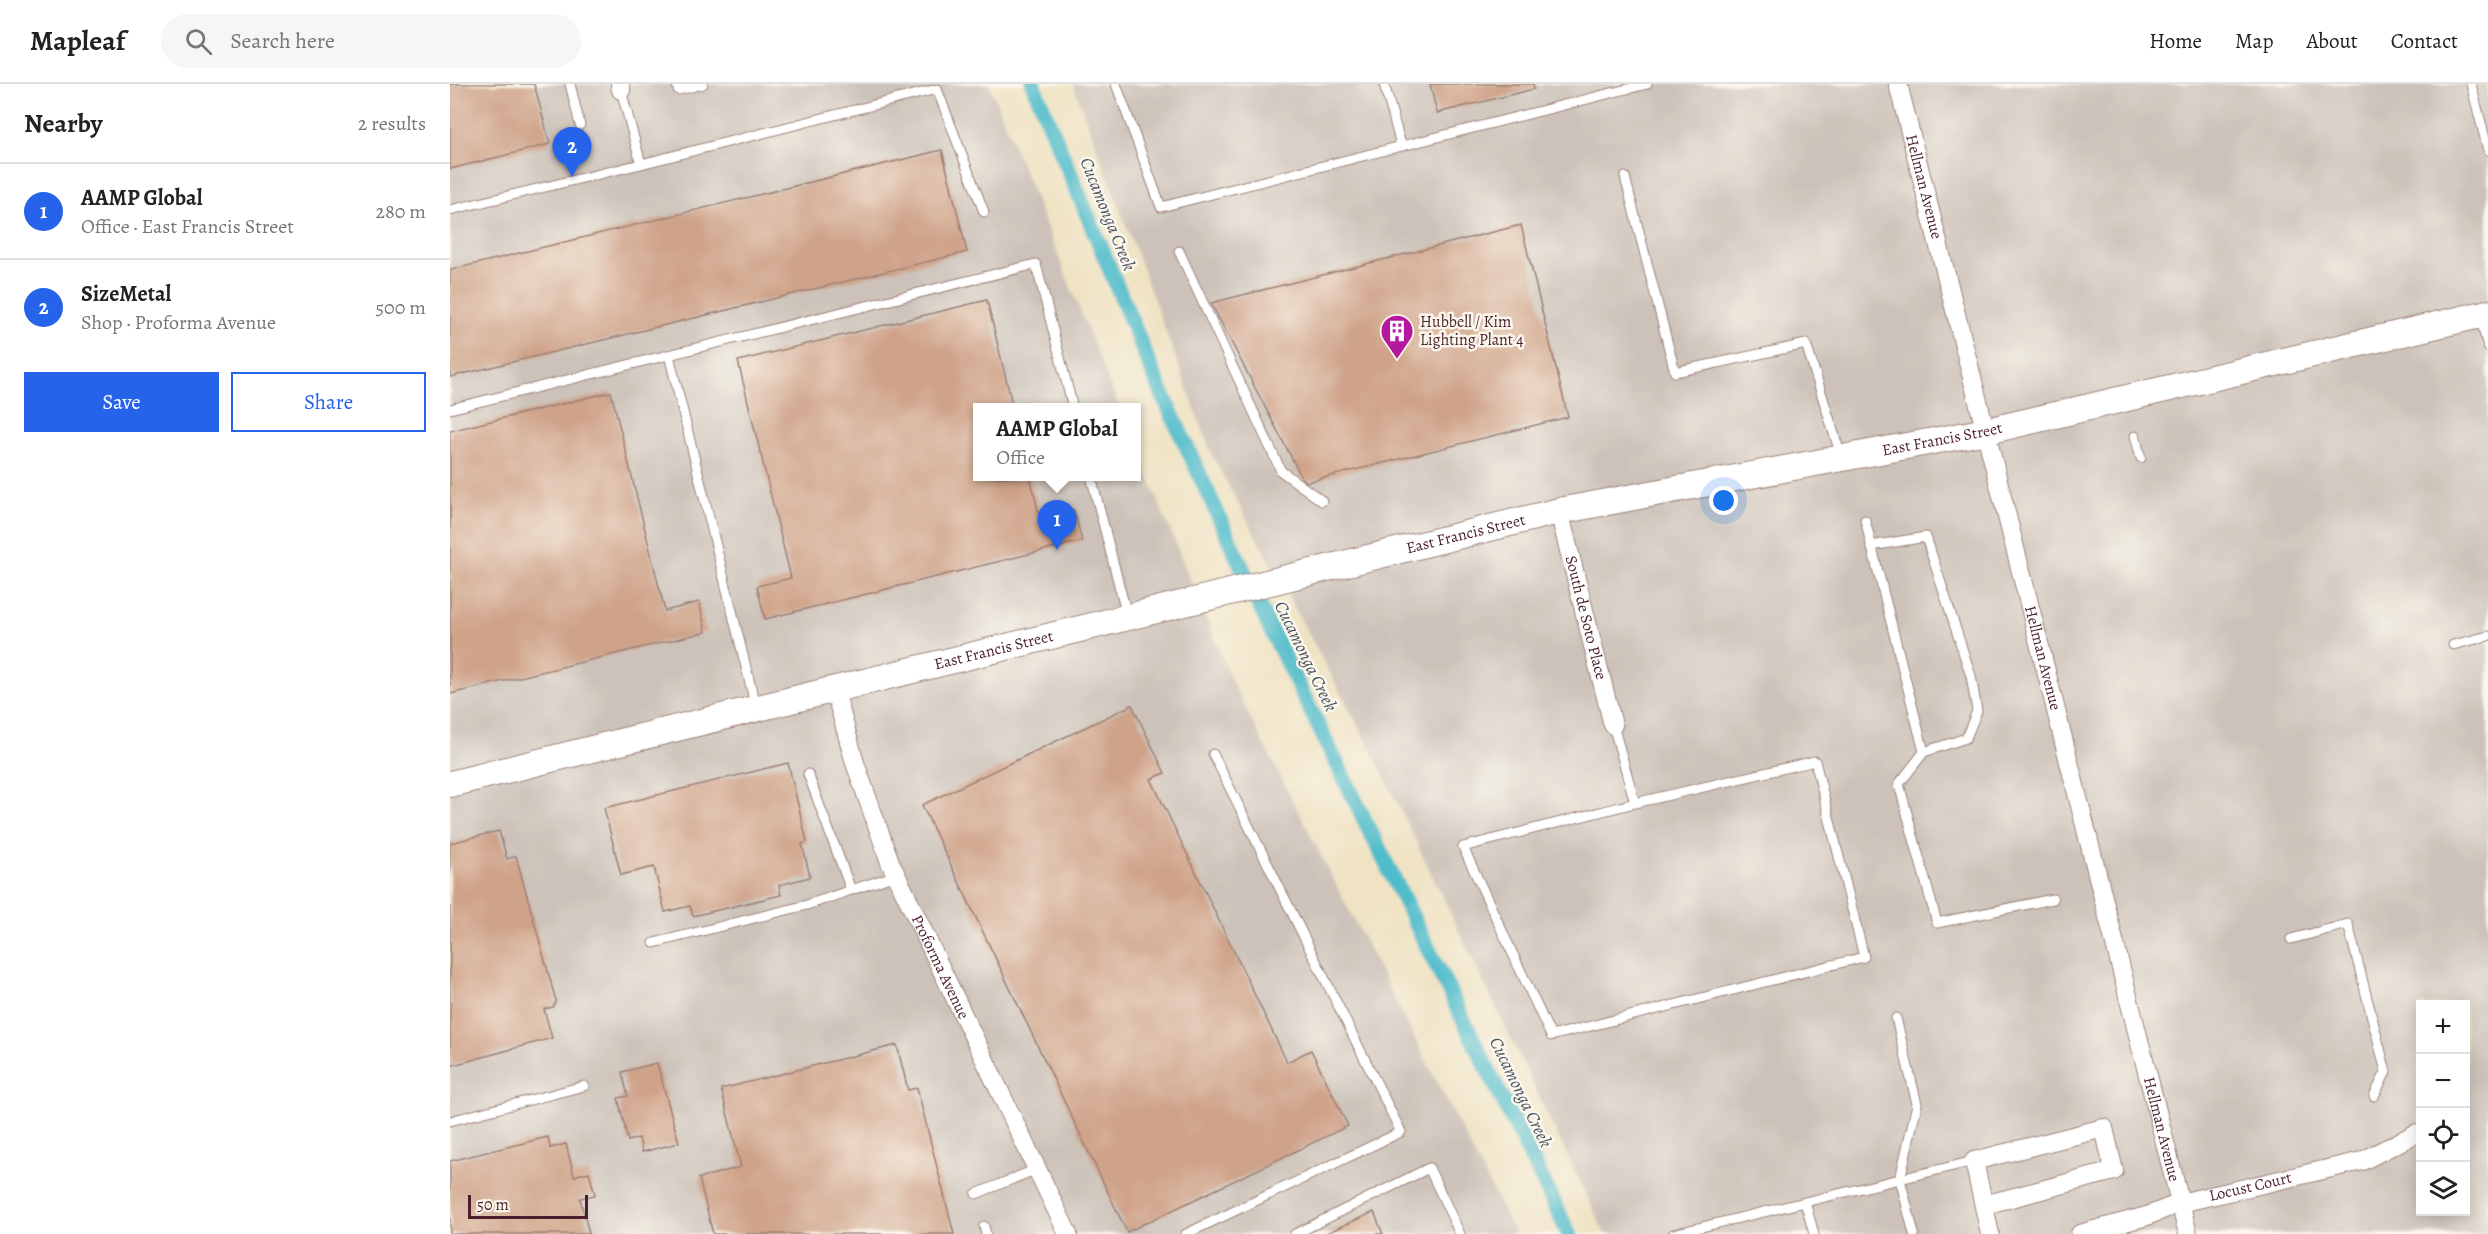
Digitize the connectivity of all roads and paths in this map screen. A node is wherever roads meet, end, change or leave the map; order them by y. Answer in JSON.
{"nodes":[{"id":1,"x":570,"y":84,"type":"edge"},
{"id":2,"x":677,"y":84,"type":"edge"},
{"id":3,"x":703,"y":84,"type":"edge"},
{"id":4,"x":1116,"y":84,"type":"edge"},
{"id":5,"x":1384,"y":84,"type":"edge"},
{"id":6,"x":1647,"y":84,"type":"edge"},
{"id":7,"x":1898,"y":84,"type":"edge"},
{"id":8,"x":2471,"y":84,"type":"edge"},
{"id":9,"x":621,"y":87,"type":"edge"},
{"id":10,"x":936,"y":87,"type":"edge"},
{"id":11,"x":580,"y":125,"type":"dead end"},
{"id":12,"x":1401,"y":145,"type":"junction"},
{"id":13,"x":2488,"y":150,"type":"edge"},
{"id":14,"x":641,"y":164,"type":"junction"},
{"id":15,"x":1624,"y":177,"type":"dead end"},
{"id":16,"x":450,"y":210,"type":"edge"},
{"id":17,"x":984,"y":212,"type":"dead end"},
{"id":18,"x":1179,"y":251,"type":"dead end"},
{"id":19,"x":2484,"y":314,"type":"edge"},
{"id":20,"x":2488,"y":347,"type":"edge"},
{"id":21,"x":669,"y":355,"type":"junction"},
{"id":22,"x":1072,"y":403,"type":"edge"},
{"id":23,"x":450,"y":409,"type":"edge"},
{"id":24,"x":1987,"y":431,"type":"junction"},
{"id":25,"x":2135,"y":436,"type":"dead end"},
{"id":26,"x":1841,"y":458,"type":"junction"},
{"id":27,"x":2141,"y":458,"type":"dead end"},
{"id":28,"x":1092,"y":481,"type":"edge"},
{"id":29,"x":1322,"y":501,"type":"dead end"},
{"id":30,"x":1559,"y":511,"type":"junction"},
{"id":31,"x":1865,"y":520,"type":"dead end"},
{"id":32,"x":1871,"y":546,"type":"junction"},
{"id":33,"x":1128,"y":618,"type":"junction"},
{"id":34,"x":2488,"y":636,"type":"edge"},
{"id":35,"x":2452,"y":645,"type":"dead end"},
{"id":36,"x":835,"y":691,"type":"junction"},
{"id":37,"x":756,"y":710,"type":"junction"},
{"id":38,"x":1613,"y":725,"type":"joint"},
{"id":39,"x":1924,"y":752,"type":"junction"},
{"id":40,"x":1213,"y":754,"type":"dead end"},
{"id":41,"x":808,"y":774,"type":"dead end"},
{"id":42,"x":450,"y":784,"type":"edge"},
{"id":43,"x":1635,"y":803,"type":"junction"},
{"id":44,"x":896,"y":875,"type":"junction"},
{"id":45,"x":850,"y":890,"type":"junction"},
{"id":46,"x":2053,"y":899,"type":"dead end"},
{"id":47,"x":2291,"y":939,"type":"dead end"},
{"id":48,"x":654,"y":943,"type":"dead end"},
{"id":49,"x":1896,"y":1018,"type":"dead end"},
{"id":50,"x":584,"y":1086,"type":"dead end"},
{"id":51,"x":2374,"y":1096,"type":"dead end"},
{"id":52,"x":450,"y":1121,"type":"edge"},
{"id":53,"x":2416,"y":1134,"type":"edge"},
{"id":54,"x":1974,"y":1161,"type":"junction"},
{"id":55,"x":1037,"y":1169,"type":"junction"},
{"id":56,"x":1900,"y":1179,"type":"junction"},
{"id":57,"x":976,"y":1194,"type":"dead end"},
{"id":58,"x":1805,"y":1202,"type":"junction"},
{"id":59,"x":2180,"y":1203,"type":"junction"},
{"id":60,"x":1984,"y":1205,"type":"junction"},
{"id":61,"x":1068,"y":1234,"type":"edge"},
{"id":62,"x":1186,"y":1234,"type":"edge"},
{"id":63,"x":1295,"y":1234,"type":"edge"},
{"id":64,"x":1460,"y":1234,"type":"edge"},
{"id":65,"x":1673,"y":1234,"type":"edge"},
{"id":66,"x":1814,"y":1234,"type":"edge"},
{"id":67,"x":1914,"y":1234,"type":"edge"},
{"id":68,"x":1990,"y":1234,"type":"edge"},
{"id":69,"x":2080,"y":1234,"type":"edge"},
{"id":70,"x":2188,"y":1234,"type":"edge"}],
"edges":[{"from":1,"to":11,"type":"lane"},
{"from":2,"to":3,"type":"lane"},
{"from":4,"to":12,"type":"lane"},
{"from":5,"to":12,"type":"lane"},
{"from":6,"to":12,"type":"lane"},
{"from":7,"to":24,"type":"street","name":"Hellman Avenue"},
{"from":8,"to":13,"type":"lane"},
{"from":9,"to":14,"type":"lane"},
{"from":10,"to":14,"type":"lane"},
{"from":10,"to":17,"type":"lane"},
{"from":14,"to":16,"type":"lane"},
{"from":15,"to":26,"type":"lane"},
{"from":18,"to":29,"type":"lane"},
{"from":19,"to":20,"type":"lane"},
{"from":19,"to":24,"type":"street","name":"East Francis Street"},
{"from":21,"to":22,"type":"lane"},
{"from":21,"to":23,"type":"lane"},
{"from":21,"to":37,"type":"lane"},
{"from":24,"to":26,"type":"street","name":"East Francis Street"},
{"from":24,"to":59,"type":"street","name":"Hellman Avenue"},
{"from":25,"to":27,"type":"lane"},
{"from":26,"to":30,"type":"street","name":"East Francis Street"},
{"from":28,"to":33,"type":"lane"},
{"from":30,"to":33,"type":"street","name":"East Francis Street"},
{"from":30,"to":38,"type":"street","name":"South de Soto Place"},
{"from":31,"to":32,"type":"lane"},
{"from":32,"to":39,"type":"lane"},
{"from":32,"to":39,"type":"lane"},
{"from":33,"to":36,"type":"street","name":"East Francis Street"},
{"from":34,"to":35,"type":"lane"},
{"from":36,"to":37,"type":"street","name":"East Francis Street"},
{"from":36,"to":44,"type":"street","name":"Proforma Avenue"},
{"from":37,"to":42,"type":"street","name":"East Francis Street"},
{"from":38,"to":43,"type":"lane"},
{"from":39,"to":46,"type":"lane"},
{"from":40,"to":62,"type":"lane"},
{"from":41,"to":45,"type":"lane"},
{"from":43,"to":43,"type":"lane"},
{"from":44,"to":45,"type":"lane"},
{"from":44,"to":55,"type":"street","name":"Proforma Avenue"},
{"from":45,"to":48,"type":"lane"},
{"from":47,"to":51,"type":"lane"},
{"from":49,"to":56,"type":"lane"},
{"from":50,"to":52,"type":"lane"},
{"from":53,"to":59,"type":"street","name":"Locust Court"},
{"from":54,"to":56,"type":"lane"},
{"from":54,"to":60,"type":"street"},
{"from":54,"to":60,"type":"street"},
{"from":55,"to":57,"type":"lane"},
{"from":55,"to":61,"type":"street","name":"Proforma Avenue"},
{"from":56,"to":58,"type":"lane"},
{"from":56,"to":67,"type":"lane"},
{"from":58,"to":65,"type":"lane"},
{"from":58,"to":66,"type":"lane"},
{"from":59,"to":69,"type":"street","name":"Locust Court"},
{"from":59,"to":70,"type":"street","name":"Hellman Avenue"},
{"from":60,"to":68,"type":"street"},
{"from":63,"to":64,"type":"lane"}]}
